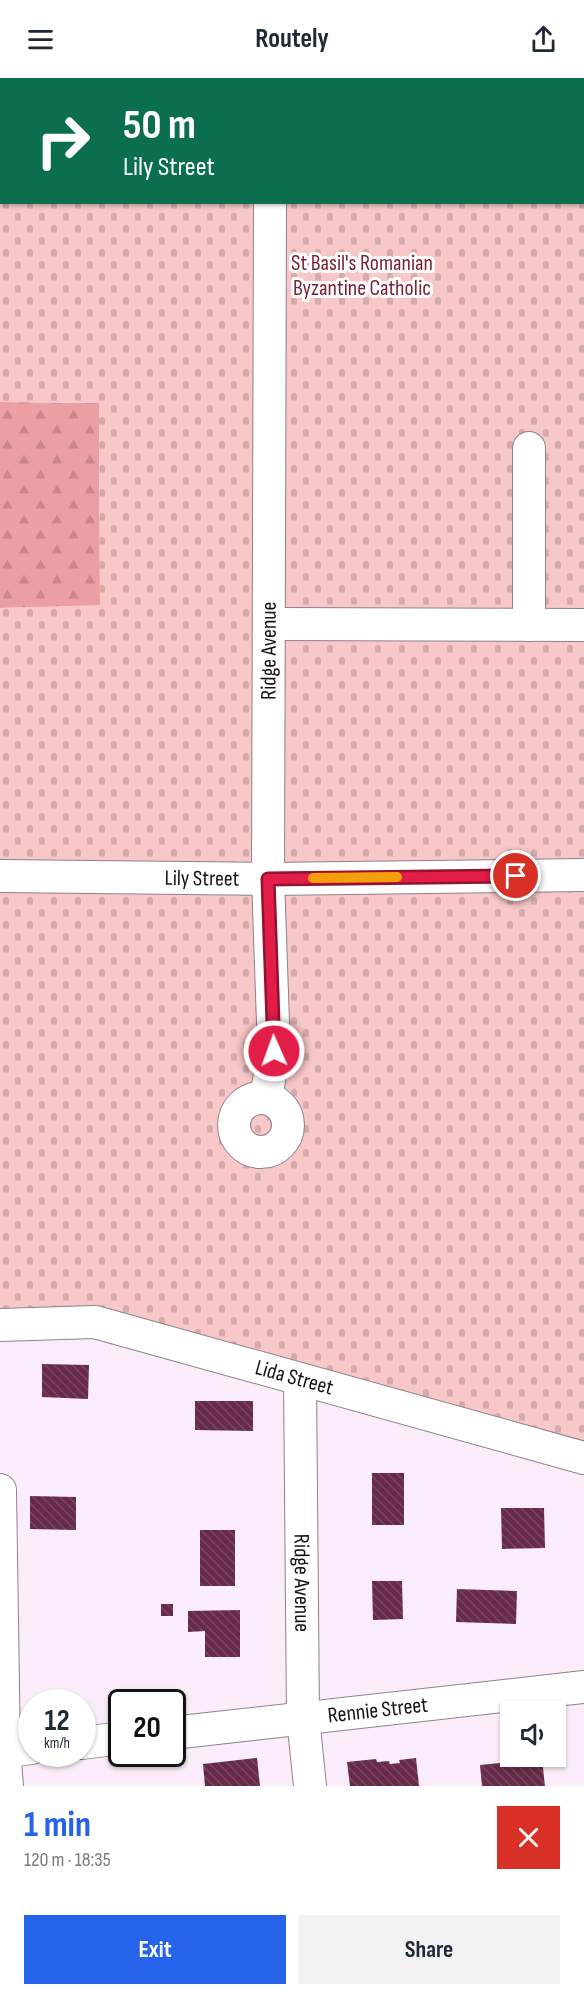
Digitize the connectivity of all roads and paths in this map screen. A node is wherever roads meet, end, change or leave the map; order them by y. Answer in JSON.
{"nodes":[{"id":1,"x":270,"y":204,"type":"edge"},
{"id":2,"x":529,"y":448,"type":"dead end"},
{"id":3,"x":269,"y":624,"type":"junction"},
{"id":4,"x":530,"y":625,"type":"junction"},
{"id":5,"x":584,"y":625,"type":"edge"},
{"id":6,"x":584,"y":875,"type":"edge"},
{"id":7,"x":0,"y":876,"type":"edge"},
{"id":8,"x":268,"y":879,"type":"junction"},
{"id":9,"x":266,"y":1098,"type":"dead end"},
{"id":10,"x":0,"y":1325,"type":"edge"},
{"id":11,"x":300,"y":1379,"type":"junction"},
{"id":12,"x":584,"y":1458,"type":"edge"},
{"id":13,"x":0,"y":1490,"type":"edge"},
{"id":14,"x":584,"y":1687,"type":"edge"},
{"id":15,"x":303,"y":1718,"type":"junction"},
{"id":16,"x":186,"y":1731,"type":"edge"},
{"id":17,"x":12,"y":1750,"type":"edge"},
{"id":18,"x":7,"y":1786,"type":"edge"},
{"id":19,"x":310,"y":1786,"type":"edge"}],
"edges":[{"from":1,"to":3,"type":"street","name":"Ridge Avenue"},
{"from":2,"to":4,"type":"street"},
{"from":3,"to":4,"type":"street"},
{"from":3,"to":8,"type":"street","name":"Ridge Avenue"},
{"from":4,"to":5,"type":"street"},
{"from":6,"to":8,"type":"street","name":"Lily Street"},
{"from":7,"to":8,"type":"street","name":"Lily Street"},
{"from":8,"to":9,"type":"street","name":"Ridge Avenue"},
{"from":10,"to":11,"type":"street","name":"Lida Street"},
{"from":11,"to":12,"type":"street","name":"Lida Street"},
{"from":11,"to":15,"type":"street","name":"Ridge Avenue"},
{"from":13,"to":17,"type":"street"},
{"from":14,"to":15,"type":"street","name":"Rennie Street"},
{"from":15,"to":16,"type":"street","name":"Rennie Street"},
{"from":15,"to":19,"type":"street","name":"Ridge Avenue"},
{"from":17,"to":18,"type":"street"}]}
